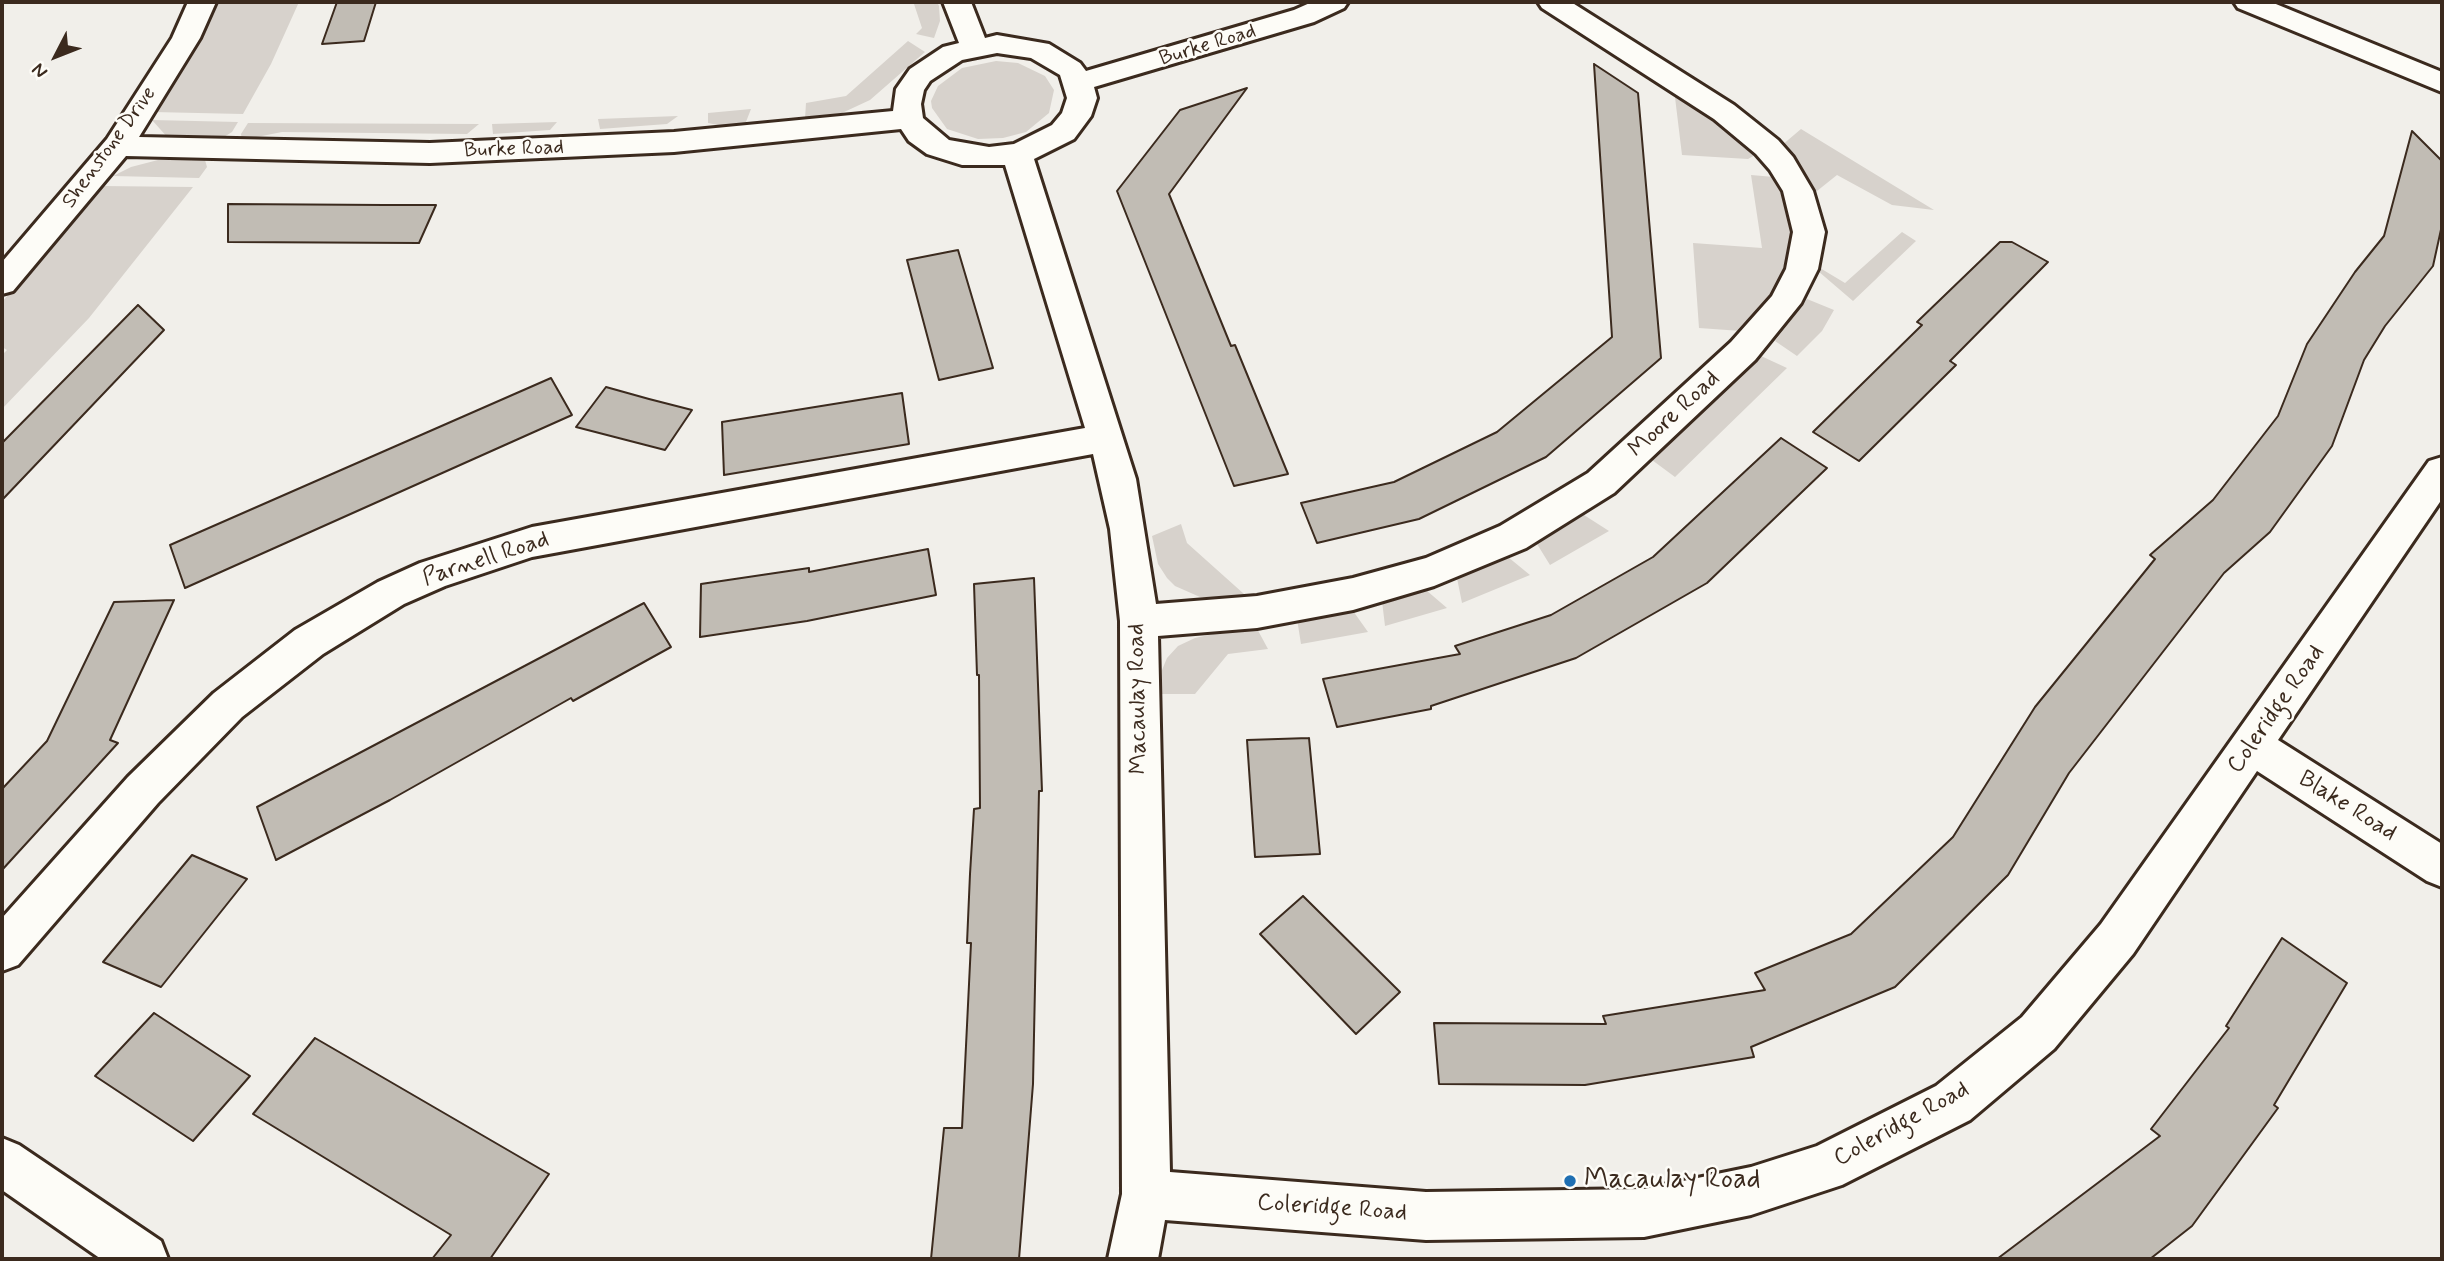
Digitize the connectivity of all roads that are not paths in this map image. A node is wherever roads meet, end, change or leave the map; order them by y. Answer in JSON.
{"nodes":[{"id":1,"x":202,"y":2,"type":"edge"},
{"id":2,"x":957,"y":2,"type":"edge"},
{"id":3,"x":1334,"y":2,"type":"edge"},
{"id":4,"x":1552,"y":2,"type":"edge"},
{"id":5,"x":2248,"y":2,"type":"edge"},
{"id":6,"x":975,"y":47,"type":"junction"},
{"id":7,"x":1079,"y":82,"type":"junction"},
{"id":8,"x":2442,"y":83,"type":"edge"},
{"id":9,"x":909,"y":119,"type":"junction"},
{"id":10,"x":118,"y":146,"type":"junction"},
{"id":11,"x":1017,"y":154,"type":"junction"},
{"id":12,"x":2,"y":283,"type":"edge"},
{"id":13,"x":1107,"y":438,"type":"junction"},
{"id":14,"x":2442,"y":471,"type":"edge"},
{"id":15,"x":1139,"y":621,"type":"junction"},
{"id":16,"x":2252,"y":746,"type":"junction"},
{"id":17,"x":2442,"y":867,"type":"edge"},
{"id":18,"x":2,"y":950,"type":"edge"},
{"id":19,"x":2,"y":1162,"type":"edge"},
{"id":20,"x":1146,"y":1194,"type":"junction"},
{"id":21,"x":143,"y":1259,"type":"edge"},
{"id":22,"x":1133,"y":1259,"type":"edge"}],
"edges":[{"from":1,"to":10,"type":"street","name":"Shenstone Drive"},
{"from":2,"to":6,"type":"street"},
{"from":3,"to":7,"type":"street","name":"Burke Road"},
{"from":4,"to":15,"type":"street","name":"Moore Road"},
{"from":5,"to":8,"type":"street"},
{"from":6,"to":7,"type":"street"},
{"from":6,"to":9,"type":"street"},
{"from":7,"to":11,"type":"street"},
{"from":9,"to":10,"type":"street","name":"Burke Road"},
{"from":9,"to":11,"type":"street"},
{"from":10,"to":12,"type":"street","name":"Shenstone Drive"},
{"from":11,"to":13,"type":"street","name":"Macaulay Road"},
{"from":13,"to":15,"type":"street","name":"Macaulay Road"},
{"from":13,"to":18,"type":"street","name":"Parnell Road"},
{"from":14,"to":16,"type":"street","name":"Coleridge Road"},
{"from":15,"to":20,"type":"street","name":"Macaulay Road"},
{"from":16,"to":17,"type":"street","name":"Blake Road"},
{"from":16,"to":20,"type":"street","name":"Coleridge Road"},
{"from":19,"to":21,"type":"street"},
{"from":20,"to":22,"type":"street","name":"Macaulay Road"}]}
